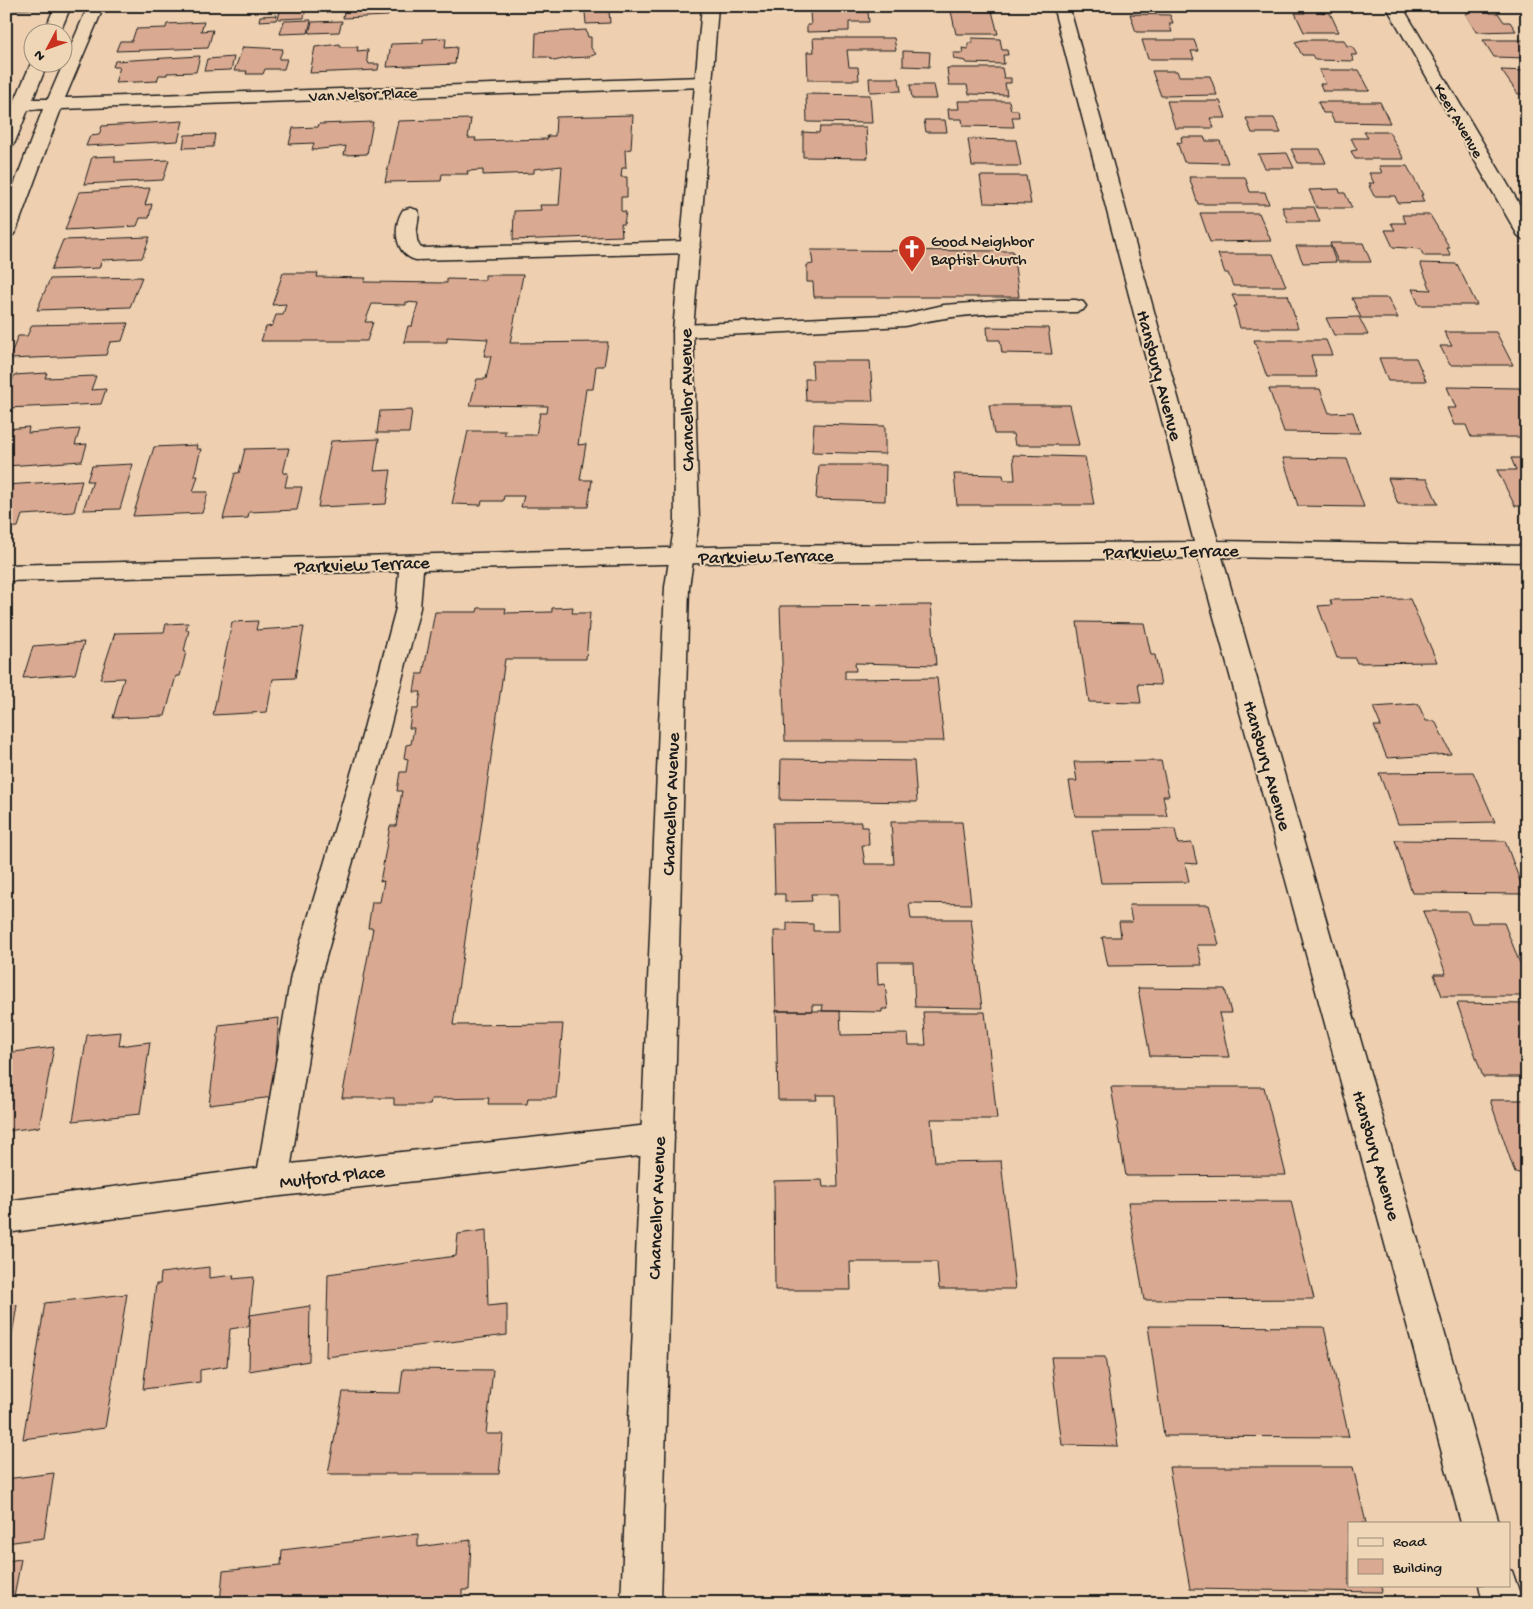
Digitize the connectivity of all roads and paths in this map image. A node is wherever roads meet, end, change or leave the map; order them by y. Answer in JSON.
{"nodes":[{"id":1,"x":63,"y":6,"type":"edge"},
{"id":2,"x":96,"y":6,"type":"edge"},
{"id":3,"x":710,"y":6,"type":"edge"},
{"id":4,"x":1061,"y":6,"type":"edge"},
{"id":5,"x":1394,"y":6,"type":"edge"},
{"id":6,"x":56,"y":22,"type":"edge"},
{"id":7,"x":36,"y":72,"type":"edge"},
{"id":8,"x":704,"y":82,"type":"junction"},
{"id":9,"x":54,"y":104,"type":"junction"},
{"id":10,"x":22,"y":105,"type":"junction"},
{"id":11,"x":6,"y":142,"type":"edge"},
{"id":12,"x":410,"y":214,"type":"dead end"},
{"id":13,"x":6,"y":231,"type":"edge"},
{"id":14,"x":1527,"y":234,"type":"edge"},
{"id":15,"x":690,"y":247,"type":"junction"},
{"id":16,"x":1076,"y":306,"type":"dead end"},
{"id":17,"x":683,"y":331,"type":"junction"},
{"id":18,"x":1208,"y":550,"type":"junction"},
{"id":19,"x":1527,"y":554,"type":"edge"},
{"id":20,"x":681,"y":557,"type":"junction"},
{"id":21,"x":412,"y":562,"type":"junction"},
{"id":22,"x":6,"y":574,"type":"edge"},
{"id":23,"x":658,"y":1138,"type":"junction"},
{"id":24,"x":272,"y":1182,"type":"junction"},
{"id":25,"x":6,"y":1217,"type":"edge"},
{"id":26,"x":1480,"y":1522,"type":"edge"},
{"id":27,"x":1498,"y":1586,"type":"edge"},
{"id":28,"x":641,"y":1603,"type":"edge"},
{"id":29,"x":1503,"y":1603,"type":"edge"}],
"edges":[{"from":1,"to":6,"type":"street"},
{"from":2,"to":9,"type":"street"},
{"from":3,"to":8,"type":"street","name":"Chancellor Avenue"},
{"from":4,"to":18,"type":"street","name":"Hansbury Avenue"},
{"from":5,"to":14,"type":"street","name":"Keer Avenue"},
{"from":7,"to":10,"type":"street"},
{"from":8,"to":9,"type":"street","name":"Van Velsor Place"},
{"from":8,"to":15,"type":"street","name":"Chancellor Avenue"},
{"from":9,"to":10,"type":"street","name":"Van Velsor Place"},
{"from":9,"to":13,"type":"street"},
{"from":10,"to":11,"type":"street"},
{"from":12,"to":15,"type":"street"},
{"from":15,"to":17,"type":"street","name":"Chancellor Avenue"},
{"from":16,"to":17,"type":"street"},
{"from":17,"to":20,"type":"street","name":"Chancellor Avenue"},
{"from":18,"to":19,"type":"street","name":"Parkview Terrace"},
{"from":18,"to":20,"type":"street","name":"Parkview Terrace"},
{"from":18,"to":26,"type":"street","name":"Hansbury Avenue"},
{"from":20,"to":21,"type":"street","name":"Parkview Terrace"},
{"from":20,"to":23,"type":"street","name":"Chancellor Avenue"},
{"from":21,"to":22,"type":"street","name":"Parkview Terrace"},
{"from":21,"to":24,"type":"street"},
{"from":23,"to":24,"type":"street","name":"Mulford Place"},
{"from":23,"to":28,"type":"street","name":"Chancellor Avenue"},
{"from":24,"to":25,"type":"street","name":"Mulford Place"},
{"from":27,"to":29,"type":"street"}]}
